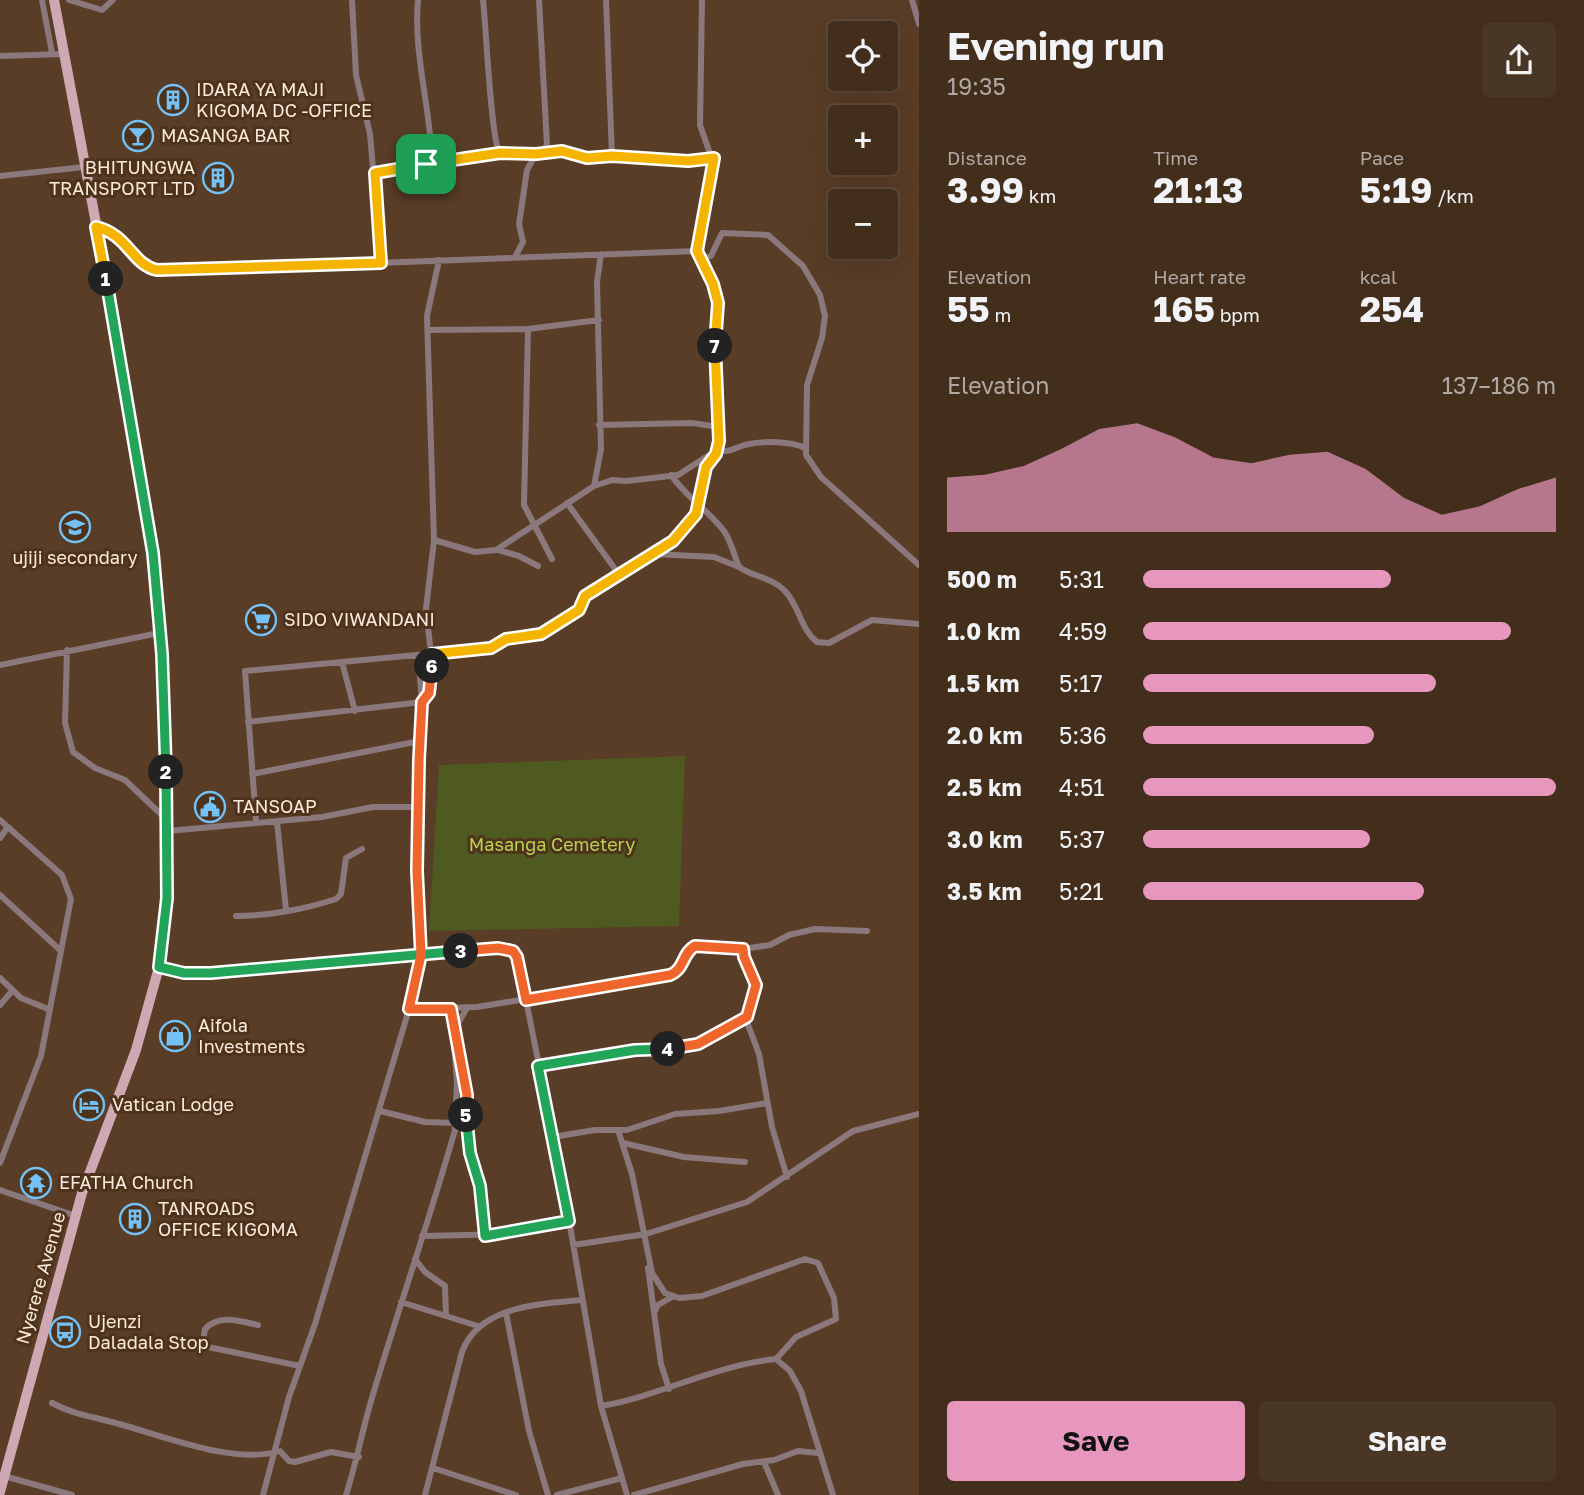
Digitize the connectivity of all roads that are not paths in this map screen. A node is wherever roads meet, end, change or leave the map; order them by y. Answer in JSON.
{"nodes":[{"id":1,"x":42,"y":0,"type":"edge"},
{"id":2,"x":69,"y":0,"type":"edge"},
{"id":3,"x":113,"y":0,"type":"edge"},
{"id":4,"x":352,"y":0,"type":"edge"},
{"id":5,"x":418,"y":0,"type":"edge"},
{"id":6,"x":483,"y":0,"type":"edge"},
{"id":7,"x":539,"y":0,"type":"edge"},
{"id":8,"x":606,"y":0,"type":"edge"},
{"id":9,"x":702,"y":0,"type":"edge"},
{"id":10,"x":912,"y":0,"type":"edge"},
{"id":11,"x":54,"y":1,"type":"edge"},
{"id":12,"x":919,"y":24,"type":"edge"},
{"id":13,"x":52,"y":53,"type":"junction"},
{"id":14,"x":65,"y":54,"type":"junction"},
{"id":15,"x":0,"y":56,"type":"edge"},
{"id":16,"x":500,"y":153,"type":"junction"},
{"id":17,"x":538,"y":154,"type":"junction"},
{"id":18,"x":612,"y":156,"type":"junction"},
{"id":19,"x":714,"y":158,"type":"junction"},
{"id":20,"x":432,"y":163,"type":"junction"},
{"id":21,"x":84,"y":167,"type":"junction"},
{"id":22,"x":375,"y":173,"type":"junction"},
{"id":23,"x":0,"y":176,"type":"edge"},
{"id":24,"x":96,"y":227,"type":"junction"},
{"id":25,"x":697,"y":251,"type":"junction"},
{"id":26,"x":601,"y":254,"type":"junction"},
{"id":27,"x":515,"y":257,"type":"junction"},
{"id":28,"x":701,"y":259,"type":"junction"},
{"id":29,"x":439,"y":260,"type":"junction"},
{"id":30,"x":381,"y":263,"type":"junction"},
{"id":31,"x":599,"y":320,"type":"junction"},
{"id":32,"x":528,"y":328,"type":"junction"},
{"id":33,"x":428,"y":330,"type":"junction"},
{"id":34,"x":599,"y":425,"type":"junction"},
{"id":35,"x":719,"y":427,"type":"junction"},
{"id":36,"x":806,"y":437,"type":"junction"},
{"id":37,"x":793,"y":444,"type":"junction"},
{"id":38,"x":806,"y":448,"type":"junction"},
{"id":39,"x":717,"y":450,"type":"junction"},
{"id":40,"x":671,"y":475,"type":"junction"},
{"id":41,"x":594,"y":486,"type":"junction"},
{"id":42,"x":567,"y":503,"type":"junction"},
{"id":43,"x":699,"y":504,"type":"junction"},
{"id":44,"x":709,"y":518,"type":"junction"},
{"id":45,"x":693,"y":519,"type":"junction"},
{"id":46,"x":536,"y":525,"type":"junction"},
{"id":47,"x":434,"y":540,"type":"junction"},
{"id":48,"x":496,"y":550,"type":"junction"},
{"id":49,"x":652,"y":553,"type":"junction"},
{"id":50,"x":552,"y":559,"type":"dead end"},
{"id":51,"x":919,"y":565,"type":"edge"},
{"id":52,"x":538,"y":566,"type":"dead end"},
{"id":53,"x":738,"y":567,"type":"junction"},
{"id":54,"x":621,"y":576,"type":"junction"},
{"id":55,"x":919,"y":624,"type":"edge"},
{"id":56,"x":159,"y":632,"type":"junction"},
{"id":57,"x":67,"y":650,"type":"junction"},
{"id":58,"x":432,"y":654,"type":"junction"},
{"id":59,"x":418,"y":655,"type":"junction"},
{"id":60,"x":342,"y":662,"type":"junction"},
{"id":61,"x":0,"y":665,"type":"edge"},
{"id":62,"x":422,"y":702,"type":"junction"},
{"id":63,"x":355,"y":711,"type":"junction"},
{"id":64,"x":248,"y":722,"type":"junction"},
{"id":65,"x":420,"y":741,"type":"junction"},
{"id":66,"x":252,"y":774,"type":"junction"},
{"id":67,"x":419,"y":807,"type":"junction"},
{"id":68,"x":0,"y":820,"type":"edge"},
{"id":69,"x":256,"y":821,"type":"junction"},
{"id":70,"x":277,"y":822,"type":"junction"},
{"id":71,"x":168,"y":826,"type":"junction"},
{"id":72,"x":7,"y":828,"type":"junction"},
{"id":73,"x":0,"y":838,"type":"edge"},
{"id":74,"x":362,"y":849,"type":"dead end"},
{"id":75,"x":0,"y":895,"type":"edge"},
{"id":76,"x":286,"y":910,"type":"junction"},
{"id":77,"x":236,"y":916,"type":"dead end"},
{"id":78,"x":867,"y":931,"type":"dead end"},
{"id":79,"x":743,"y":949,"type":"junction"},
{"id":80,"x":60,"y":950,"type":"junction"},
{"id":81,"x":421,"y":955,"type":"junction"},
{"id":82,"x":159,"y":967,"type":"junction"},
{"id":83,"x":0,"y":978,"type":"edge"},
{"id":84,"x":12,"y":991,"type":"junction"},
{"id":85,"x":526,"y":1000,"type":"junction"},
{"id":86,"x":0,"y":1004,"type":"edge"},
{"id":87,"x":467,"y":1007,"type":"junction"},
{"id":88,"x":48,"y":1009,"type":"junction"},
{"id":89,"x":409,"y":1009,"type":"junction"},
{"id":90,"x":451,"y":1009,"type":"junction"},
{"id":91,"x":747,"y":1017,"type":"junction"},
{"id":92,"x":453,"y":1027,"type":"junction"},
{"id":93,"x":458,"y":1036,"type":"junction"},
{"id":94,"x":538,"y":1066,"type":"junction"},
{"id":95,"x":767,"y":1103,"type":"junction"},
{"id":96,"x":380,"y":1111,"type":"junction"},
{"id":97,"x":919,"y":1114,"type":"edge"},
{"id":98,"x":465,"y":1121,"type":"junction"},
{"id":99,"x":455,"y":1127,"type":"junction"},
{"id":100,"x":618,"y":1130,"type":"junction"},
{"id":101,"x":553,"y":1137,"type":"junction"},
{"id":102,"x":623,"y":1143,"type":"junction"},
{"id":103,"x":746,"y":1162,"type":"dead end"},
{"id":104,"x":0,"y":1163,"type":"edge"},
{"id":105,"x":787,"y":1177,"type":"junction"},
{"id":106,"x":0,"y":1190,"type":"edge"},
{"id":107,"x":76,"y":1216,"type":"junction"},
{"id":108,"x":569,"y":1221,"type":"junction"},
{"id":109,"x":646,"y":1234,"type":"junction"},
{"id":110,"x":422,"y":1236,"type":"junction"},
{"id":111,"x":485,"y":1236,"type":"junction"},
{"id":112,"x":573,"y":1245,"type":"junction"},
{"id":113,"x":415,"y":1257,"type":"junction"},
{"id":114,"x":649,"y":1262,"type":"junction"},
{"id":115,"x":672,"y":1297,"type":"junction"},
{"id":116,"x":582,"y":1300,"type":"junction"},
{"id":117,"x":401,"y":1302,"type":"junction"},
{"id":118,"x":655,"y":1311,"type":"junction"},
{"id":119,"x":506,"y":1313,"type":"junction"},
{"id":120,"x":446,"y":1316,"type":"junction"},
{"id":121,"x":258,"y":1325,"type":"dead end"},
{"id":122,"x":478,"y":1326,"type":"junction"},
{"id":123,"x":776,"y":1359,"type":"junction"},
{"id":124,"x":300,"y":1366,"type":"junction"},
{"id":125,"x":669,"y":1389,"type":"junction"},
{"id":126,"x":52,"y":1403,"type":"dead end"},
{"id":127,"x":601,"y":1406,"type":"junction"},
{"id":128,"x":813,"y":1436,"type":"junction"},
{"id":129,"x":802,"y":1451,"type":"junction"},
{"id":130,"x":274,"y":1453,"type":"junction"},
{"id":131,"x":818,"y":1453,"type":"junction"},
{"id":132,"x":359,"y":1457,"type":"junction"},
{"id":133,"x":764,"y":1462,"type":"junction"},
{"id":134,"x":433,"y":1468,"type":"junction"},
{"id":135,"x":4,"y":1476,"type":"junction"},
{"id":136,"x":622,"y":1478,"type":"junction"},
{"id":137,"x":0,"y":1492,"type":"edge"},
{"id":138,"x":72,"y":1495,"type":"edge"},
{"id":139,"x":263,"y":1495,"type":"edge"},
{"id":140,"x":346,"y":1495,"type":"edge"},
{"id":141,"x":425,"y":1495,"type":"edge"},
{"id":142,"x":516,"y":1495,"type":"edge"},
{"id":143,"x":548,"y":1495,"type":"edge"},
{"id":144,"x":557,"y":1495,"type":"edge"},
{"id":145,"x":628,"y":1495,"type":"edge"},
{"id":146,"x":634,"y":1495,"type":"edge"},
{"id":147,"x":778,"y":1495,"type":"edge"},
{"id":148,"x":832,"y":1495,"type":"edge"}],
"edges":[{"from":1,"to":13,"type":"street"},
{"from":2,"to":3,"type":"street"},
{"from":2,"to":11,"type":"street"},
{"from":4,"to":22,"type":"street"},
{"from":5,"to":20,"type":"street"},
{"from":6,"to":16,"type":"street"},
{"from":7,"to":17,"type":"street"},
{"from":8,"to":18,"type":"street"},
{"from":9,"to":19,"type":"street"},
{"from":10,"to":12,"type":"street"},
{"from":11,"to":14,"type":"main road","name":"Nyerere Avenue"},
{"from":13,"to":14,"type":"street"},
{"from":13,"to":15,"type":"street"},
{"from":14,"to":21,"type":"main road","name":"Nyerere Avenue"},
{"from":16,"to":17,"type":"street"},
{"from":16,"to":20,"type":"street"},
{"from":17,"to":18,"type":"street"},
{"from":17,"to":27,"type":"street"},
{"from":18,"to":19,"type":"street"},
{"from":19,"to":25,"type":"street"},
{"from":20,"to":22,"type":"street"},
{"from":21,"to":23,"type":"street"},
{"from":21,"to":24,"type":"main road","name":"Nyerere Avenue"},
{"from":22,"to":30,"type":"street"},
{"from":24,"to":30,"type":"street"},
{"from":24,"to":56,"type":"main road","name":"Nyerere Avenue"},
{"from":25,"to":26,"type":"street"},
{"from":25,"to":28,"type":"street"},
{"from":26,"to":27,"type":"street"},
{"from":26,"to":31,"type":"street"},
{"from":27,"to":29,"type":"street"},
{"from":28,"to":35,"type":"street"},
{"from":28,"to":36,"type":"street"},
{"from":29,"to":30,"type":"street"},
{"from":29,"to":33,"type":"street"},
{"from":31,"to":32,"type":"street"},
{"from":31,"to":34,"type":"street"},
{"from":32,"to":33,"type":"street"},
{"from":32,"to":46,"type":"street"},
{"from":33,"to":47,"type":"street"},
{"from":34,"to":35,"type":"street"},
{"from":34,"to":41,"type":"street"},
{"from":35,"to":39,"type":"street"},
{"from":36,"to":37,"type":"street"},
{"from":36,"to":38,"type":"street"},
{"from":37,"to":38,"type":"street"},
{"from":37,"to":39,"type":"street"},
{"from":38,"to":51,"type":"street"},
{"from":39,"to":40,"type":"street"},
{"from":39,"to":43,"type":"street"},
{"from":40,"to":41,"type":"street"},
{"from":40,"to":43,"type":"street"},
{"from":41,"to":42,"type":"street"},
{"from":42,"to":46,"type":"street"},
{"from":42,"to":54,"type":"street"},
{"from":43,"to":44,"type":"street"},
{"from":43,"to":45,"type":"street"},
{"from":44,"to":45,"type":"street"},
{"from":44,"to":53,"type":"street"},
{"from":45,"to":49,"type":"street"},
{"from":46,"to":48,"type":"street"},
{"from":46,"to":50,"type":"street"},
{"from":47,"to":48,"type":"street"},
{"from":47,"to":58,"type":"street"},
{"from":48,"to":52,"type":"street"},
{"from":49,"to":53,"type":"street"},
{"from":49,"to":54,"type":"street"},
{"from":53,"to":55,"type":"street"},
{"from":54,"to":58,"type":"street"},
{"from":56,"to":57,"type":"street"},
{"from":56,"to":71,"type":"main road","name":"Nyerere Avenue"},
{"from":57,"to":61,"type":"street"},
{"from":57,"to":71,"type":"street"},
{"from":58,"to":59,"type":"street"},
{"from":58,"to":62,"type":"street"},
{"from":59,"to":60,"type":"street"},
{"from":59,"to":62,"type":"street"},
{"from":60,"to":63,"type":"street"},
{"from":60,"to":64,"type":"street"},
{"from":62,"to":63,"type":"street"},
{"from":62,"to":65,"type":"street"},
{"from":63,"to":64,"type":"street"},
{"from":64,"to":66,"type":"street"},
{"from":65,"to":66,"type":"street"},
{"from":65,"to":67,"type":"street"},
{"from":66,"to":69,"type":"street"},
{"from":67,"to":70,"type":"street"},
{"from":67,"to":81,"type":"street"},
{"from":68,"to":72,"type":"street"},
{"from":69,"to":70,"type":"street"},
{"from":69,"to":71,"type":"street"},
{"from":70,"to":76,"type":"street"},
{"from":71,"to":82,"type":"main road","name":"Nyerere Avenue"},
{"from":72,"to":73,"type":"street"},
{"from":72,"to":80,"type":"street"},
{"from":74,"to":76,"type":"street"},
{"from":75,"to":80,"type":"street"},
{"from":76,"to":77,"type":"street"},
{"from":78,"to":79,"type":"street"},
{"from":79,"to":85,"type":"street"},
{"from":79,"to":91,"type":"street"},
{"from":80,"to":88,"type":"street"},
{"from":81,"to":82,"type":"street"},
{"from":81,"to":85,"type":"street"},
{"from":81,"to":89,"type":"street"},
{"from":82,"to":107,"type":"main road","name":"Nyerere Avenue"},
{"from":83,"to":84,"type":"street"},
{"from":84,"to":86,"type":"street"},
{"from":84,"to":88,"type":"street"},
{"from":85,"to":87,"type":"street"},
{"from":85,"to":94,"type":"street"},
{"from":87,"to":90,"type":"street"},
{"from":87,"to":93,"type":"street"},
{"from":88,"to":104,"type":"street"},
{"from":89,"to":90,"type":"street"},
{"from":89,"to":96,"type":"street"},
{"from":90,"to":92,"type":"street"},
{"from":91,"to":94,"type":"street"},
{"from":91,"to":95,"type":"street"},
{"from":92,"to":93,"type":"street"},
{"from":92,"to":99,"type":"street"},
{"from":93,"to":98,"type":"street"},
{"from":94,"to":101,"type":"street"},
{"from":95,"to":100,"type":"street"},
{"from":95,"to":105,"type":"street"},
{"from":96,"to":99,"type":"street"},
{"from":96,"to":124,"type":"street"},
{"from":97,"to":105,"type":"street"},
{"from":98,"to":99,"type":"street"},
{"from":98,"to":111,"type":"street"},
{"from":99,"to":110,"type":"street"},
{"from":100,"to":101,"type":"street"},
{"from":100,"to":102,"type":"street"},
{"from":101,"to":108,"type":"street"},
{"from":102,"to":103,"type":"street"},
{"from":102,"to":109,"type":"street"},
{"from":105,"to":109,"type":"street"},
{"from":106,"to":107,"type":"street"},
{"from":107,"to":135,"type":"main road","name":"Nyerere Avenue"},
{"from":108,"to":111,"type":"street"},
{"from":108,"to":112,"type":"street"},
{"from":109,"to":112,"type":"street"},
{"from":109,"to":114,"type":"street"},
{"from":110,"to":111,"type":"street"},
{"from":110,"to":113,"type":"street"},
{"from":112,"to":116,"type":"street"},
{"from":113,"to":117,"type":"street"},
{"from":113,"to":120,"type":"street"},
{"from":114,"to":115,"type":"street"},
{"from":114,"to":118,"type":"street"},
{"from":115,"to":118,"type":"street"},
{"from":115,"to":123,"type":"street"},
{"from":116,"to":119,"type":"street"},
{"from":116,"to":127,"type":"street"},
{"from":117,"to":120,"type":"street"},
{"from":117,"to":132,"type":"street"},
{"from":118,"to":125,"type":"street"},
{"from":119,"to":122,"type":"street"},
{"from":119,"to":143,"type":"street"},
{"from":120,"to":122,"type":"street"},
{"from":121,"to":124,"type":"street"},
{"from":122,"to":134,"type":"street"},
{"from":123,"to":125,"type":"street"},
{"from":123,"to":128,"type":"street"},
{"from":124,"to":130,"type":"street"},
{"from":125,"to":127,"type":"street"},
{"from":126,"to":130,"type":"street"},
{"from":127,"to":136,"type":"street"},
{"from":128,"to":129,"type":"street"},
{"from":128,"to":131,"type":"street"},
{"from":129,"to":131,"type":"street"},
{"from":129,"to":133,"type":"street"},
{"from":130,"to":132,"type":"street"},
{"from":130,"to":139,"type":"street"},
{"from":131,"to":148,"type":"street"},
{"from":132,"to":140,"type":"street"},
{"from":133,"to":146,"type":"street"},
{"from":133,"to":147,"type":"street"},
{"from":134,"to":141,"type":"street"},
{"from":134,"to":142,"type":"street"},
{"from":135,"to":137,"type":"main road","name":"Nyerere Avenue"},
{"from":135,"to":138,"type":"street"},
{"from":136,"to":144,"type":"street"},
{"from":136,"to":145,"type":"street"}]}
